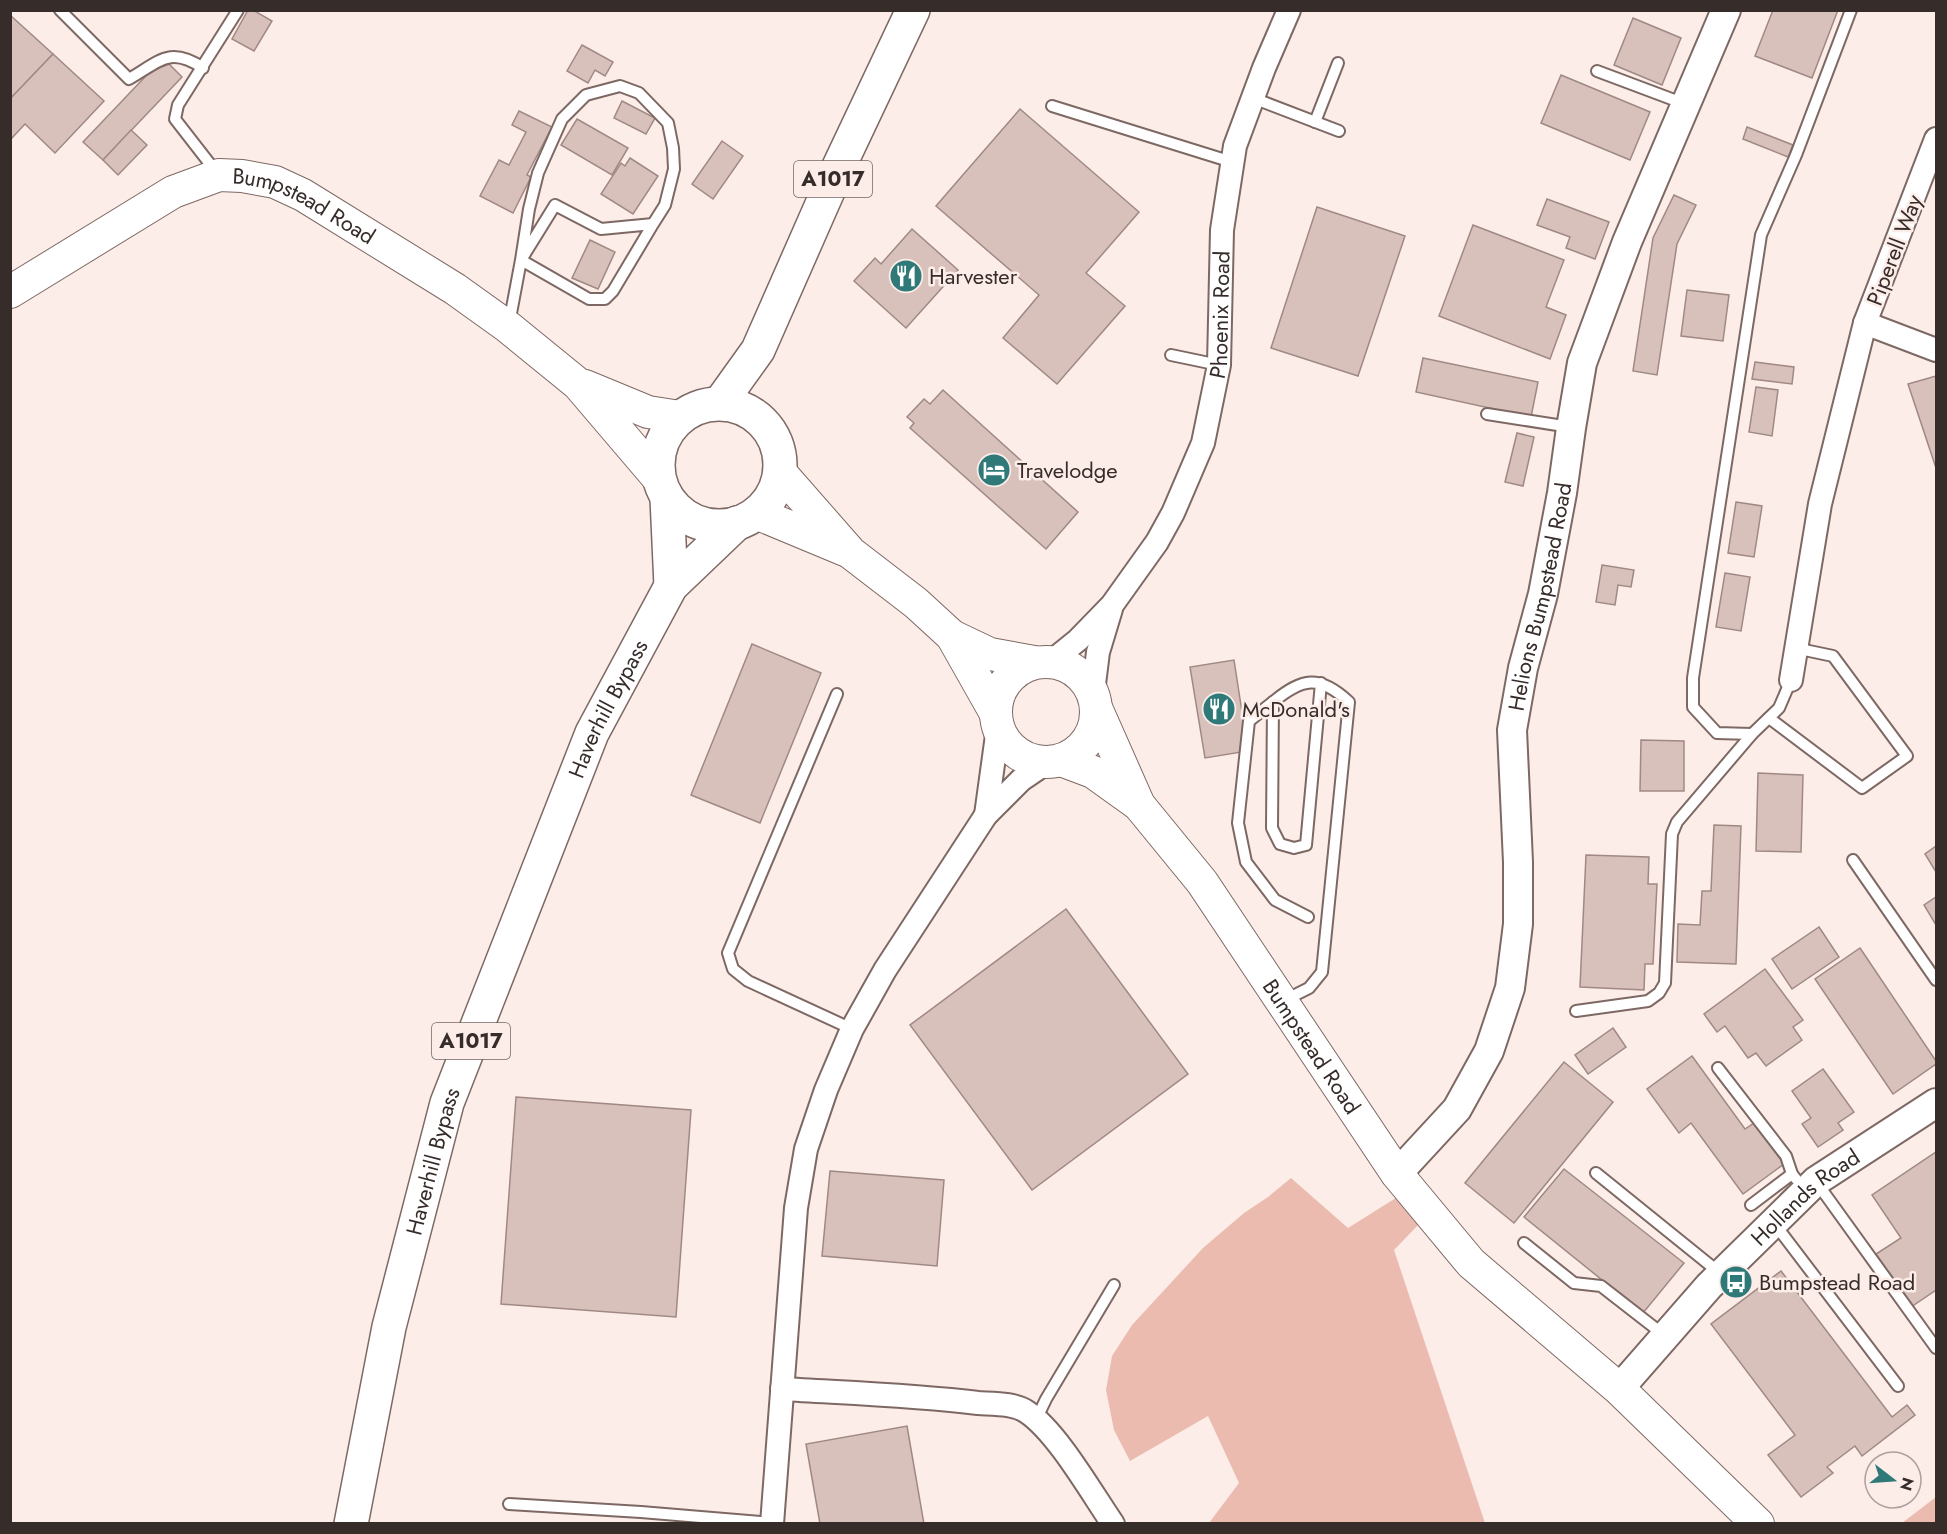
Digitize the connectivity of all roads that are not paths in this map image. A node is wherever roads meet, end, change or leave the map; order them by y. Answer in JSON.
{"nodes":[{"id":1,"x":60,"y":10,"type":"edge"},
{"id":2,"x":238,"y":10,"type":"edge"},
{"id":3,"x":912,"y":10,"type":"edge"},
{"id":4,"x":1289,"y":10,"type":"edge"},
{"id":5,"x":1726,"y":10,"type":"edge"},
{"id":6,"x":1851,"y":10,"type":"edge"},
{"id":7,"x":1338,"y":63,"type":"dead end"},
{"id":8,"x":203,"y":68,"type":"junction"},
{"id":9,"x":1597,"y":71,"type":"dead end"},
{"id":10,"x":1253,"y":98,"type":"junction"},
{"id":11,"x":1686,"y":105,"type":"junction"},
{"id":12,"x":1053,"y":106,"type":"dead end"},
{"id":13,"x":1315,"y":122,"type":"junction"},
{"id":14,"x":1339,"y":131,"type":"dead end"},
{"id":15,"x":1936,"y":139,"type":"edge"},
{"id":16,"x":1232,"y":162,"type":"junction"},
{"id":17,"x":219,"y":175,"type":"junction"},
{"id":18,"x":653,"y":224,"type":"junction"},
{"id":19,"x":521,"y":260,"type":"junction"},
{"id":20,"x":10,"y":292,"type":"edge"},
{"id":21,"x":1865,"y":323,"type":"junction"},
{"id":22,"x":508,"y":327,"type":"junction"},
{"id":23,"x":758,"y":350,"type":"junction"},
{"id":24,"x":1936,"y":350,"type":"edge"},
{"id":25,"x":1171,"y":355,"type":"dead end"},
{"id":26,"x":1219,"y":365,"type":"junction"},
{"id":27,"x":578,"y":384,"type":"junction"},
{"id":28,"x":720,"y":404,"type":"junction"},
{"id":29,"x":1488,"y":414,"type":"dead end"},
{"id":30,"x":755,"y":416,"type":"junction"},
{"id":31,"x":680,"y":417,"type":"junction"},
{"id":32,"x":1571,"y":428,"type":"junction"},
{"id":33,"x":780,"y":472,"type":"junction"},
{"id":34,"x":663,"y":488,"type":"junction"},
{"id":35,"x":747,"y":518,"type":"junction"},
{"id":36,"x":851,"y":553,"type":"junction"},
{"id":37,"x":671,"y":586,"type":"junction"},
{"id":38,"x":1112,"y":605,"type":"junction"},
{"id":39,"x":952,"y":636,"type":"junction"},
{"id":40,"x":1795,"y":648,"type":"junction"},
{"id":41,"x":1043,"y":662,"type":"junction"},
{"id":42,"x":1791,"y":680,"type":"joint"},
{"id":43,"x":1321,"y":683,"type":"junction"},
{"id":44,"x":837,"y":694,"type":"dead end"},
{"id":45,"x":1095,"y":701,"type":"junction"},
{"id":46,"x":1273,"y":702,"type":"junction"},
{"id":47,"x":1769,"y":718,"type":"junction"},
{"id":48,"x":997,"y":720,"type":"junction"},
{"id":49,"x":1752,"y":734,"type":"junction"},
{"id":50,"x":1054,"y":762,"type":"junction"},
{"id":51,"x":1139,"y":805,"type":"junction"},
{"id":52,"x":986,"y":815,"type":"junction"},
{"id":53,"x":1854,"y":860,"type":"dead end"},
{"id":54,"x":1308,"y":917,"type":"dead end"},
{"id":55,"x":1936,"y":980,"type":"edge"},
{"id":56,"x":1281,"y":1001,"type":"junction"},
{"id":57,"x":1576,"y":1011,"type":"dead end"},
{"id":58,"x":852,"y":1029,"type":"junction"},
{"id":59,"x":1718,"y":1068,"type":"dead end"},
{"id":60,"x":1936,"y":1103,"type":"edge"},
{"id":61,"x":1596,"y":1173,"type":"dead end"},
{"id":62,"x":1397,"y":1174,"type":"junction"},
{"id":63,"x":1804,"y":1182,"type":"junction"},
{"id":64,"x":1751,"y":1204,"type":"dead end"},
{"id":65,"x":1773,"y":1223,"type":"junction"},
{"id":66,"x":1524,"y":1243,"type":"dead end"},
{"id":67,"x":1722,"y":1274,"type":"junction"},
{"id":68,"x":1114,"y":1285,"type":"dead end"},
{"id":69,"x":1666,"y":1337,"type":"junction"},
{"id":70,"x":1936,"y":1348,"type":"edge"},
{"id":71,"x":1898,"y":1386,"type":"dead end"},
{"id":72,"x":782,"y":1389,"type":"junction"},
{"id":73,"x":1619,"y":1389,"type":"junction"},
{"id":74,"x":1036,"y":1420,"type":"junction"},
{"id":75,"x":509,"y":1504,"type":"dead end"},
{"id":76,"x":772,"y":1523,"type":"edge"},
{"id":77,"x":351,"y":1524,"type":"edge"},
{"id":78,"x":1113,"y":1524,"type":"edge"},
{"id":79,"x":1758,"y":1524,"type":"edge"}],
"edges":[{"from":1,"to":8,"type":"lane"},
{"from":2,"to":8,"type":"lane"},
{"from":3,"to":23,"type":"main road","number":"A1017"},
{"from":4,"to":10,"type":"street","name":"Phoenix Road"},
{"from":5,"to":11,"type":"street","name":"Helions Bumpstead Road"},
{"from":6,"to":49,"type":"lane"},
{"from":7,"to":13,"type":"lane"},
{"from":8,"to":17,"type":"lane"},
{"from":9,"to":11,"type":"lane"},
{"from":10,"to":13,"type":"lane"},
{"from":10,"to":16,"type":"street","name":"Phoenix Road"},
{"from":11,"to":32,"type":"street","name":"Helions Bumpstead Road"},
{"from":12,"to":16,"type":"lane"},
{"from":13,"to":14,"type":"lane"},
{"from":15,"to":21,"type":"street","name":"Piperell Way"},
{"from":16,"to":26,"type":"street","name":"Phoenix Road"},
{"from":17,"to":20,"type":"main road","name":"Bumpstead Road"},
{"from":17,"to":22,"type":"main road","name":"Bumpstead Road"},
{"from":18,"to":19,"type":"lane"},
{"from":18,"to":19,"type":"lane"},
{"from":18,"to":19,"type":"lane"},
{"from":19,"to":22,"type":"lane"},
{"from":21,"to":24,"type":"street","name":"Piperell Way"},
{"from":21,"to":40,"type":"street"},
{"from":22,"to":27,"type":"main road","name":"Bumpstead Road"},
{"from":23,"to":28,"type":"main road","number":"A1017"},
{"from":23,"to":30,"type":"main road","number":"A1017"},
{"from":25,"to":26,"type":"lane"},
{"from":26,"to":38,"type":"street","name":"Phoenix Road"},
{"from":27,"to":31,"type":"main road","name":"Bumpstead Road"},
{"from":27,"to":34,"type":"main road","name":"Bumpstead Road"},
{"from":28,"to":30,"type":"main road"},
{"from":28,"to":31,"type":"main road"},
{"from":29,"to":32,"type":"lane"},
{"from":30,"to":33,"type":"main road"},
{"from":31,"to":34,"type":"main road"},
{"from":32,"to":62,"type":"street","name":"Helions Bumpstead Road"},
{"from":33,"to":35,"type":"main road"},
{"from":33,"to":36,"type":"main road"},
{"from":34,"to":35,"type":"main road"},
{"from":34,"to":37,"type":"main road"},
{"from":35,"to":36,"type":"main road"},
{"from":35,"to":37,"type":"main road","name":"Haverhill Bypass","number":"A1017"},
{"from":36,"to":39,"type":"main road"},
{"from":37,"to":77,"type":"main road","name":"Haverhill Bypass","number":"A1017"},
{"from":38,"to":41,"type":"street","name":"Phoenix Road"},
{"from":38,"to":45,"type":"street","name":"Phoenix Road"},
{"from":39,"to":41,"type":"main road"},
{"from":39,"to":48,"type":"main road"},
{"from":40,"to":42,"type":"street"},
{"from":40,"to":47,"type":"lane"},
{"from":41,"to":45,"type":"main road"},
{"from":41,"to":48,"type":"main road"},
{"from":42,"to":47,"type":"lane"},
{"from":43,"to":46,"type":"lane"},
{"from":43,"to":46,"type":"lane"},
{"from":43,"to":56,"type":"lane"},
{"from":44,"to":58,"type":"lane"},
{"from":45,"to":50,"type":"main road"},
{"from":45,"to":51,"type":"main road","name":"Bumpstead Road"},
{"from":46,"to":54,"type":"lane"},
{"from":47,"to":49,"type":"lane"},
{"from":48,"to":50,"type":"main road"},
{"from":48,"to":52,"type":"street"},
{"from":49,"to":57,"type":"lane"},
{"from":50,"to":51,"type":"main road","name":"Bumpstead Road"},
{"from":50,"to":52,"type":"street"},
{"from":51,"to":56,"type":"main road","name":"Bumpstead Road"},
{"from":52,"to":58,"type":"street"},
{"from":53,"to":55,"type":"lane"},
{"from":56,"to":62,"type":"main road","name":"Bumpstead Road"},
{"from":58,"to":72,"type":"street"},
{"from":59,"to":63,"type":"lane"},
{"from":60,"to":63,"type":"street","name":"Hollands Road"},
{"from":61,"to":67,"type":"lane"},
{"from":62,"to":73,"type":"main road","name":"Bumpstead Road"},
{"from":63,"to":64,"type":"lane"},
{"from":63,"to":65,"type":"street","name":"Hollands Road"},
{"from":63,"to":70,"type":"lane"},
{"from":65,"to":67,"type":"street","name":"Hollands Road"},
{"from":65,"to":71,"type":"lane"},
{"from":66,"to":69,"type":"lane"},
{"from":67,"to":69,"type":"street","name":"Hollands Road"},
{"from":68,"to":74,"type":"lane"},
{"from":69,"to":73,"type":"street","name":"Hollands Road"},
{"from":72,"to":74,"type":"street"},
{"from":72,"to":76,"type":"street"},
{"from":73,"to":79,"type":"main road","name":"Bumpstead Road"},
{"from":74,"to":78,"type":"street"},
{"from":75,"to":76,"type":"lane"}]}
